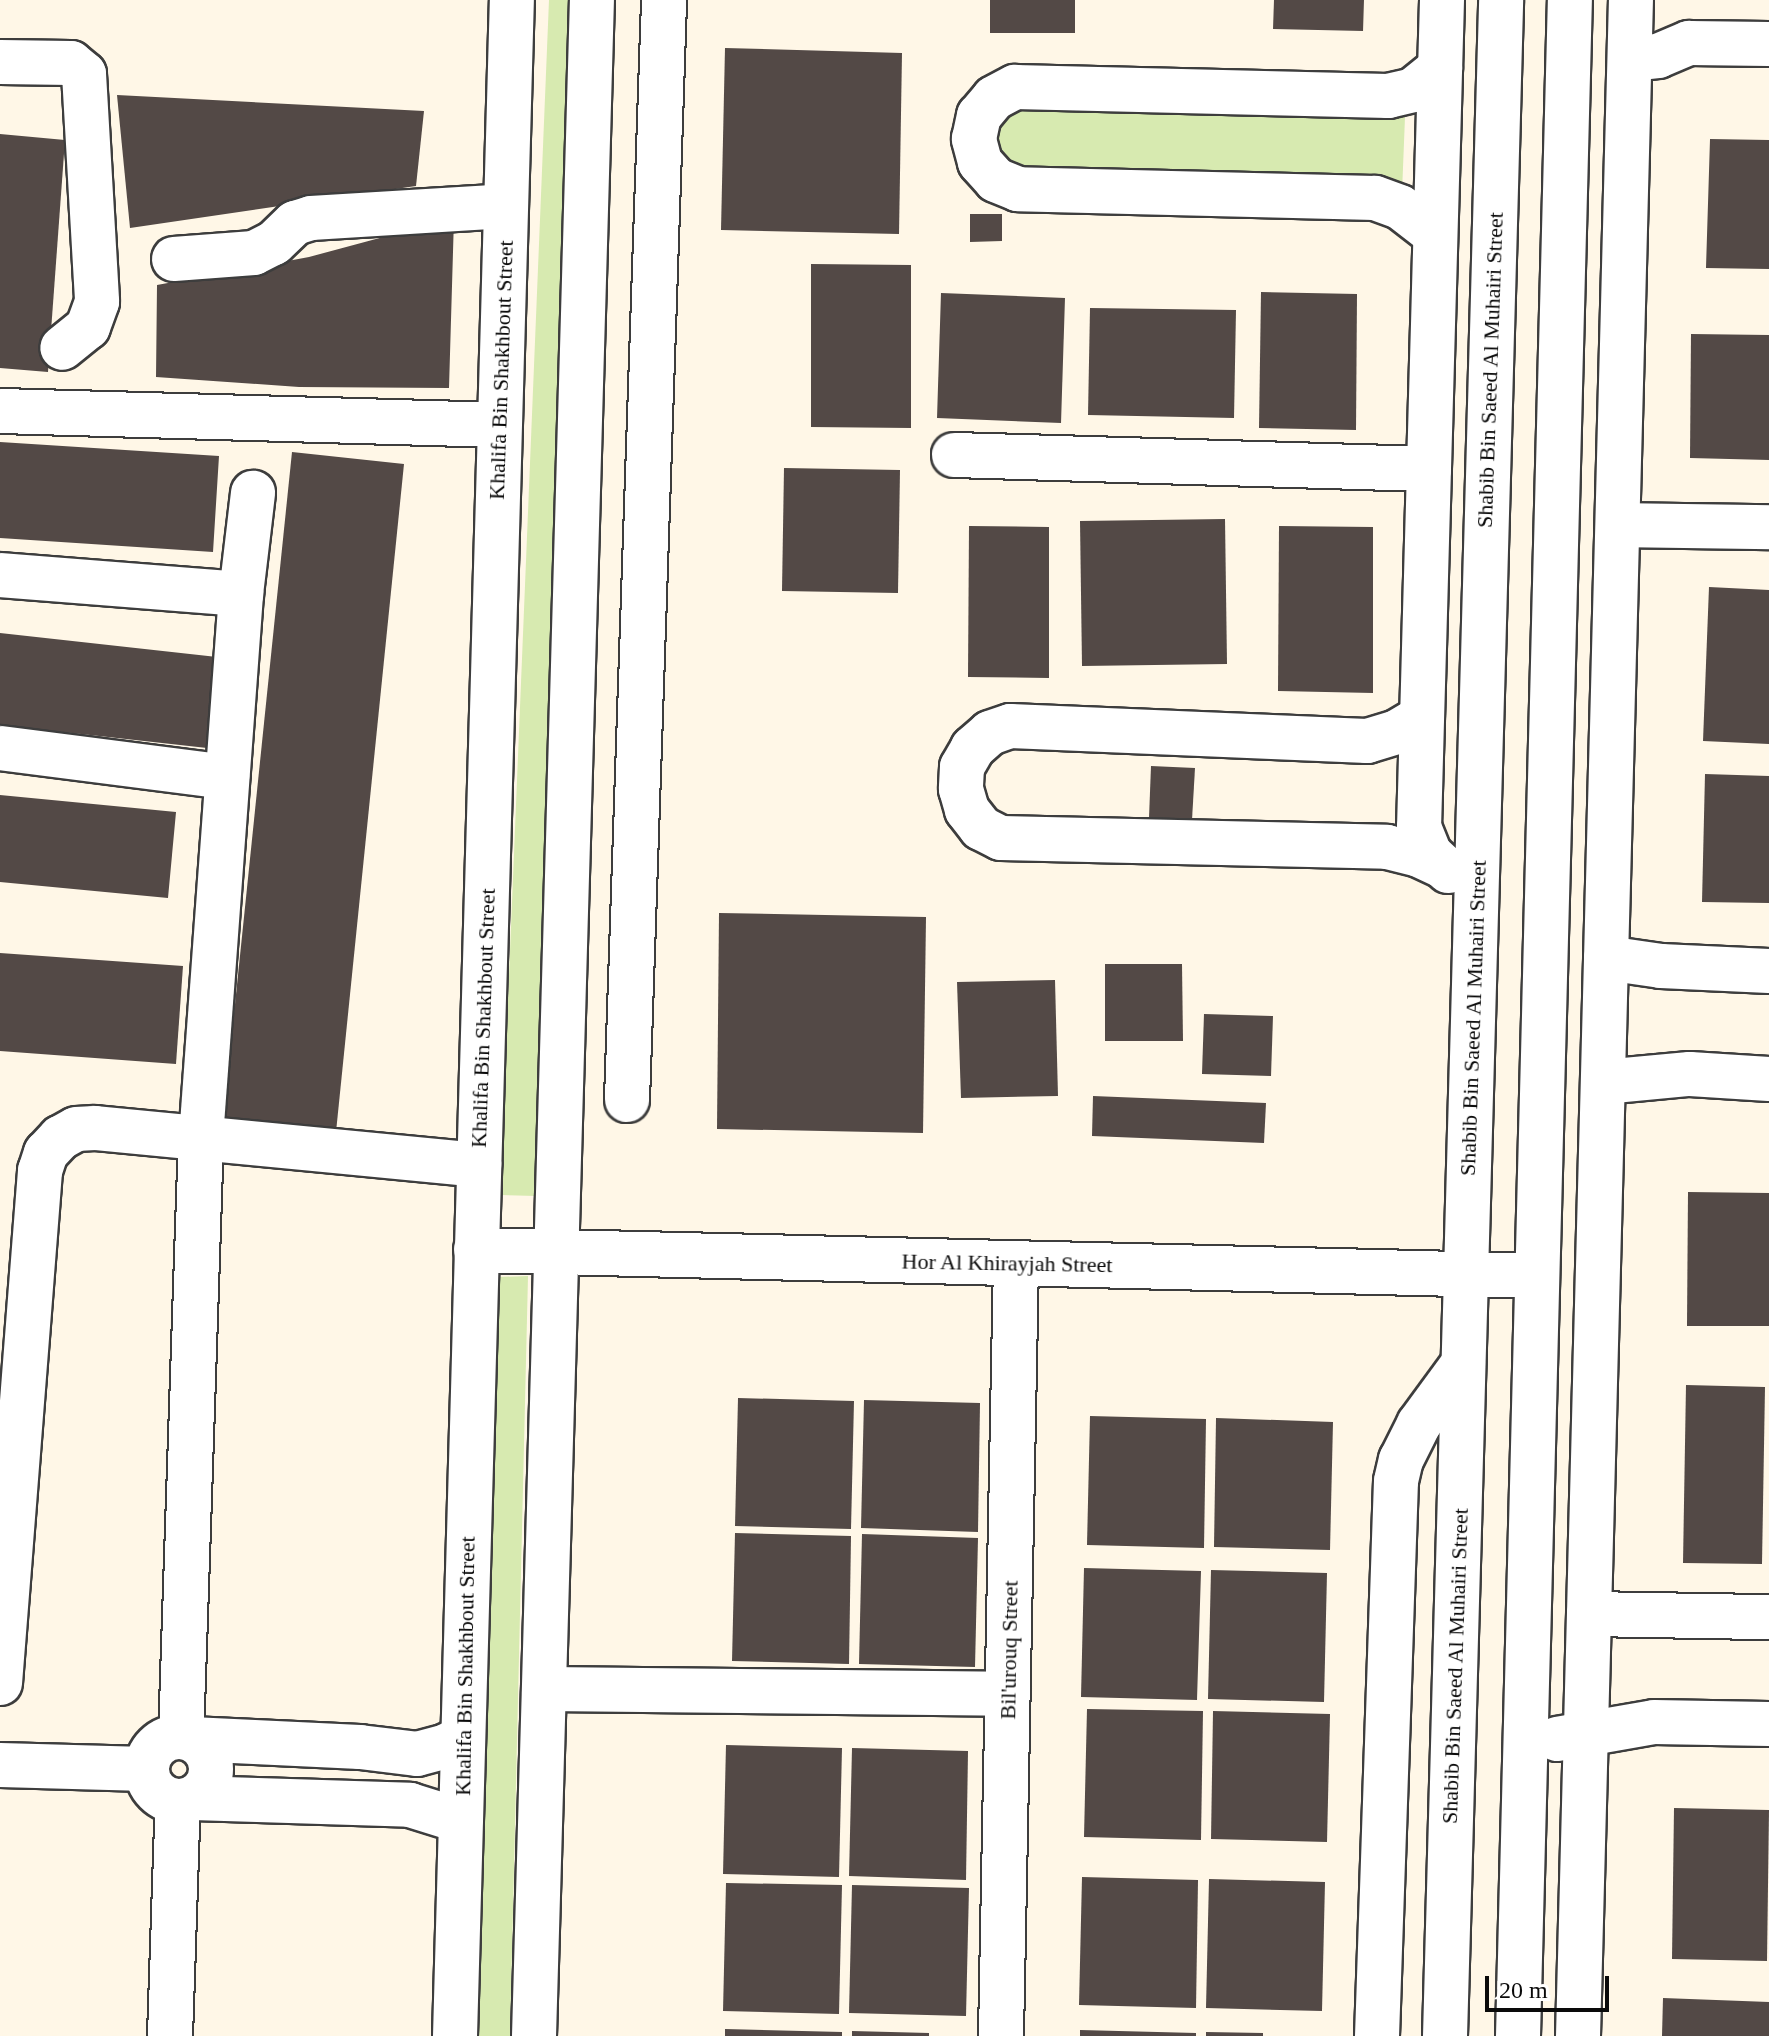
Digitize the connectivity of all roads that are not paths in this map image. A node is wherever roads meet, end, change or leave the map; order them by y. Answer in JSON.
{"nodes":[{"id":1,"x":512,"y":0,"type":"edge"},
{"id":2,"x":592,"y":0,"type":"edge"},
{"id":3,"x":664,"y":0,"type":"edge"},
{"id":4,"x":1442,"y":0,"type":"edge"},
{"id":5,"x":1631,"y":0,"type":"edge"},
{"id":6,"x":1570,"y":4,"type":"edge"},
{"id":7,"x":1501,"y":5,"type":"edge"},
{"id":8,"x":1769,"y":44,"type":"edge"},
{"id":9,"x":1630,"y":59,"type":"junction"},
{"id":10,"x":0,"y":62,"type":"edge"},
{"id":11,"x":1440,"y":68,"type":"junction"},
{"id":12,"x":506,"y":206,"type":"junction"},
{"id":13,"x":1435,"y":234,"type":"junction"},
{"id":14,"x":174,"y":259,"type":"dead end"},
{"id":15,"x":62,"y":348,"type":"dead end"},
{"id":16,"x":0,"y":411,"type":"edge"},
{"id":17,"x":499,"y":425,"type":"junction"},
{"id":18,"x":954,"y":455,"type":"dead end"},
{"id":19,"x":1429,"y":469,"type":"junction"},
{"id":20,"x":253,"y":493,"type":"dead end"},
{"id":21,"x":1618,"y":525,"type":"junction"},
{"id":22,"x":1769,"y":527,"type":"edge"},
{"id":23,"x":0,"y":575,"type":"edge"},
{"id":24,"x":241,"y":594,"type":"junction"},
{"id":25,"x":1422,"y":717,"type":"junction"},
{"id":26,"x":0,"y":748,"type":"edge"},
{"id":27,"x":227,"y":777,"type":"junction"},
{"id":28,"x":1550,"y":778,"type":"junction"},
{"id":29,"x":1611,"y":778,"type":"junction"},
{"id":30,"x":636,"y":838,"type":"junction"},
{"id":31,"x":1459,"y":879,"type":"junction"},
{"id":32,"x":566,"y":907,"type":"junction"},
{"id":33,"x":1606,"y":958,"type":"junction"},
{"id":34,"x":1769,"y":971,"type":"edge"},
{"id":35,"x":1769,"y":1079,"type":"edge"},
{"id":36,"x":1603,"y":1082,"type":"junction"},
{"id":37,"x":627,"y":1100,"type":"dead end"},
{"id":38,"x":201,"y":1138,"type":"junction"},
{"id":39,"x":479,"y":1165,"type":"junction"},
{"id":40,"x":476,"y":1250,"type":"junction"},
{"id":41,"x":556,"y":1252,"type":"junction"},
{"id":42,"x":1016,"y":1264,"type":"junction"},
{"id":43,"x":1466,"y":1274,"type":"junction"},
{"id":44,"x":1537,"y":1276,"type":"junction"},
{"id":45,"x":1463,"y":1364,"type":"junction"},
{"id":46,"x":1589,"y":1614,"type":"junction"},
{"id":47,"x":1769,"y":1617,"type":"edge"},
{"id":48,"x":0,"y":1683,"type":"edge"},
{"id":49,"x":544,"y":1689,"type":"junction"},
{"id":50,"x":1008,"y":1694,"type":"junction"},
{"id":51,"x":1769,"y":1724,"type":"edge"},
{"id":52,"x":1586,"y":1736,"type":"junction"},
{"id":53,"x":186,"y":1738,"type":"junction"},
{"id":54,"x":462,"y":1738,"type":"junction"},
{"id":55,"x":1525,"y":1739,"type":"junction"},
{"id":56,"x":0,"y":1765,"type":"edge"},
{"id":57,"x":146,"y":1769,"type":"junction"},
{"id":58,"x":186,"y":1799,"type":"junction"},
{"id":59,"x":461,"y":1821,"type":"junction"},
{"id":60,"x":170,"y":2036,"type":"edge"},
{"id":61,"x":455,"y":2036,"type":"edge"},
{"id":62,"x":534,"y":2036,"type":"edge"},
{"id":63,"x":1001,"y":2036,"type":"edge"},
{"id":64,"x":1377,"y":2036,"type":"edge"},
{"id":65,"x":1445,"y":2036,"type":"edge"},
{"id":66,"x":1518,"y":2036,"type":"edge"},
{"id":67,"x":1578,"y":2036,"type":"edge"}],
"edges":[{"from":1,"to":12,"type":"street","name":"Khalifa Bin Shakhbout Street"},
{"from":2,"to":32,"type":"street"},
{"from":3,"to":30,"type":"street"},
{"from":4,"to":11,"type":"street"},
{"from":5,"to":9,"type":"street"},
{"from":6,"to":7,"type":"street"},
{"from":6,"to":28,"type":"street"},
{"from":7,"to":31,"type":"street","name":"Shabib Bin Saeed Al Muhairi Street"},
{"from":8,"to":9,"type":"street"},
{"from":9,"to":21,"type":"street"},
{"from":10,"to":15,"type":"street"},
{"from":11,"to":13,"type":"street"},
{"from":11,"to":13,"type":"street"},
{"from":12,"to":14,"type":"street"},
{"from":12,"to":17,"type":"street","name":"Khalifa Bin Shakhbout Street"},
{"from":13,"to":19,"type":"street"},
{"from":16,"to":17,"type":"street"},
{"from":17,"to":39,"type":"street","name":"Khalifa Bin Shakhbout Street"},
{"from":18,"to":19,"type":"street"},
{"from":19,"to":25,"type":"street"},
{"from":20,"to":24,"type":"street"},
{"from":21,"to":22,"type":"street"},
{"from":21,"to":29,"type":"street"},
{"from":23,"to":24,"type":"street"},
{"from":24,"to":27,"type":"street"},
{"from":25,"to":31,"type":"street"},
{"from":25,"to":31,"type":"street","name":"Shabib Bin Saeed Al Muhairi Street"},
{"from":26,"to":27,"type":"street"},
{"from":27,"to":38,"type":"street"},
{"from":28,"to":29,"type":"street"},
{"from":28,"to":44,"type":"street"},
{"from":29,"to":33,"type":"street"},
{"from":30,"to":32,"type":"street"},
{"from":30,"to":37,"type":"street"},
{"from":31,"to":43,"type":"street","name":"Shabib Bin Saeed Al Muhairi Street"},
{"from":32,"to":41,"type":"street"},
{"from":33,"to":34,"type":"street"},
{"from":33,"to":36,"type":"street"},
{"from":35,"to":36,"type":"street"},
{"from":36,"to":46,"type":"street"},
{"from":38,"to":39,"type":"street"},
{"from":38,"to":48,"type":"street"},
{"from":38,"to":53,"type":"street"},
{"from":39,"to":40,"type":"street","name":"Khalifa Bin Shakhbout Street"},
{"from":40,"to":41,"type":"street","name":"Hor Al Khirayjah Street"},
{"from":40,"to":54,"type":"street","name":"Khalifa Bin Shakhbout Street"},
{"from":41,"to":42,"type":"street","name":"Hor Al Khirayjah Street"},
{"from":41,"to":49,"type":"street"},
{"from":42,"to":43,"type":"street","name":"Hor Al Khirayjah Street"},
{"from":42,"to":50,"type":"street","name":"Bil'urouq Street"},
{"from":43,"to":44,"type":"street","name":"Hor Al Khirayjah Street"},
{"from":43,"to":45,"type":"street","name":"Shabib Bin Saeed Al Muhairi Street"},
{"from":44,"to":55,"type":"street"},
{"from":45,"to":64,"type":"street"},
{"from":45,"to":65,"type":"street","name":"Shabib Bin Saeed Al Muhairi Street"},
{"from":46,"to":47,"type":"street"},
{"from":46,"to":52,"type":"street"},
{"from":49,"to":50,"type":"street"},
{"from":49,"to":62,"type":"street"},
{"from":50,"to":63,"type":"street","name":"Bil'urouq Street"},
{"from":51,"to":52,"type":"street"},
{"from":52,"to":55,"type":"street"},
{"from":52,"to":67,"type":"street"},
{"from":53,"to":54,"type":"street"},
{"from":53,"to":57,"type":"street"},
{"from":53,"to":58,"type":"street"},
{"from":54,"to":59,"type":"street","name":"Khalifa Bin Shakhbout Street"},
{"from":55,"to":66,"type":"street"},
{"from":56,"to":57,"type":"street"},
{"from":57,"to":58,"type":"street"},
{"from":58,"to":59,"type":"street"},
{"from":58,"to":60,"type":"street"},
{"from":59,"to":61,"type":"street","name":"Khalifa Bin Shakhbout Street"}]}
